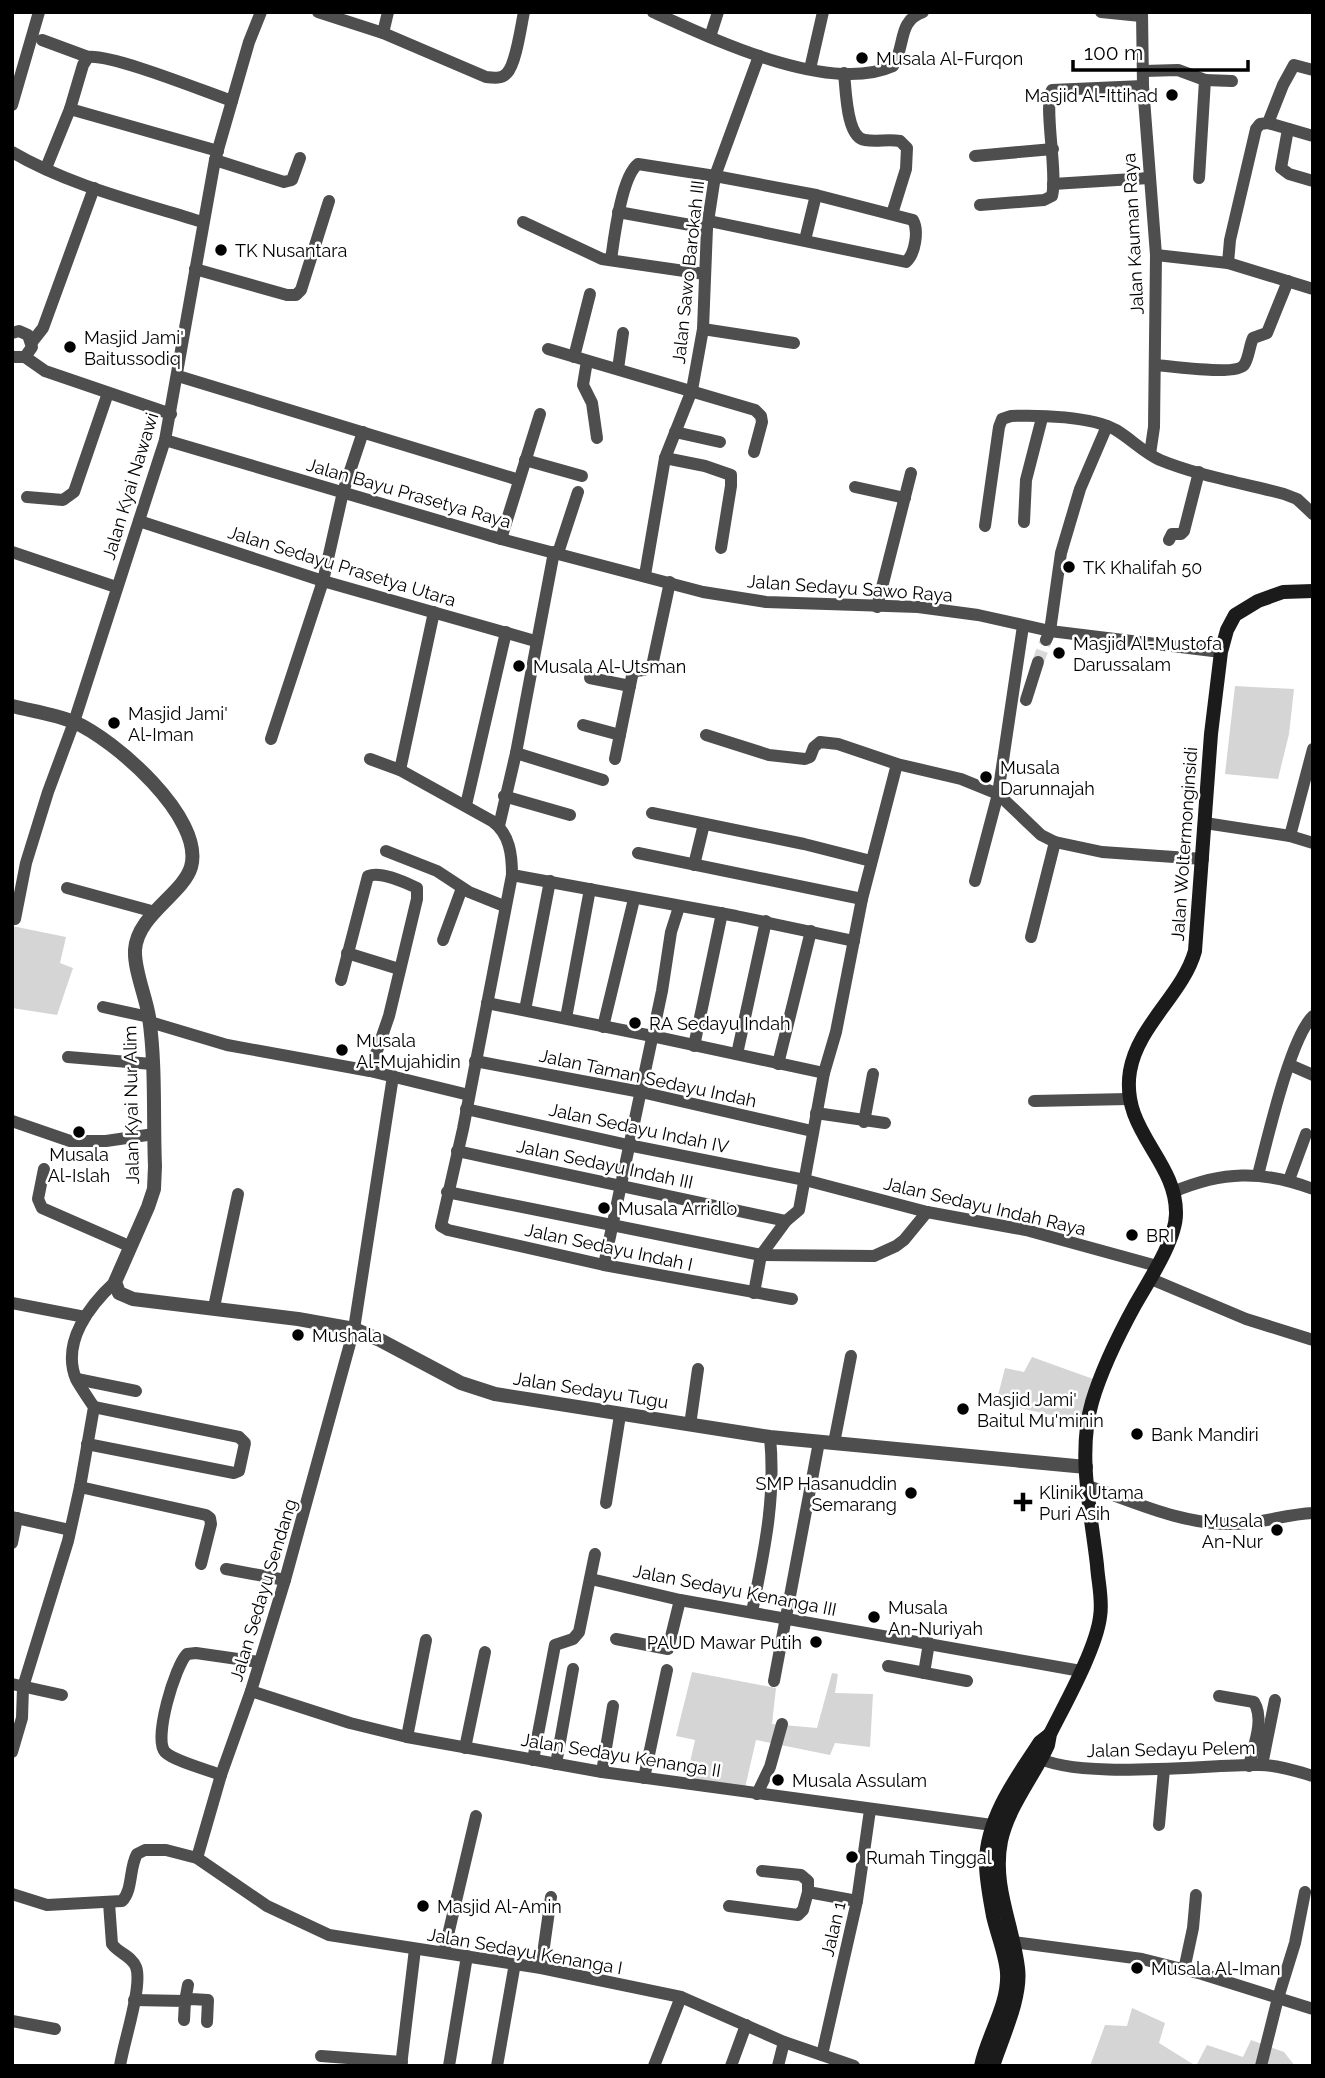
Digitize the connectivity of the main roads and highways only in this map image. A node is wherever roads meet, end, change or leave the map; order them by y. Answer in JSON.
{"nodes":[{"id":1,"x":1313,"y":591,"type":"edge"},
{"id":2,"x":1007,"y":1808,"type":"junction"},
{"id":3,"x":992,"y":1862,"type":"junction"},
{"id":4,"x":1006,"y":1941,"type":"junction"},
{"id":5,"x":981,"y":2066,"type":"edge"},
{"id":6,"x":993,"y":2066,"type":"edge"}],
"edges":[{"from":1,"to":2,"type":"main road","name":"Jalan Woltermonginsidi"},
{"from":2,"to":3,"type":"main road"},
{"from":2,"to":3,"type":"main road"},
{"from":3,"to":4,"type":"main road"},
{"from":4,"to":5,"type":"main road"},
{"from":4,"to":6,"type":"main road"}]}
